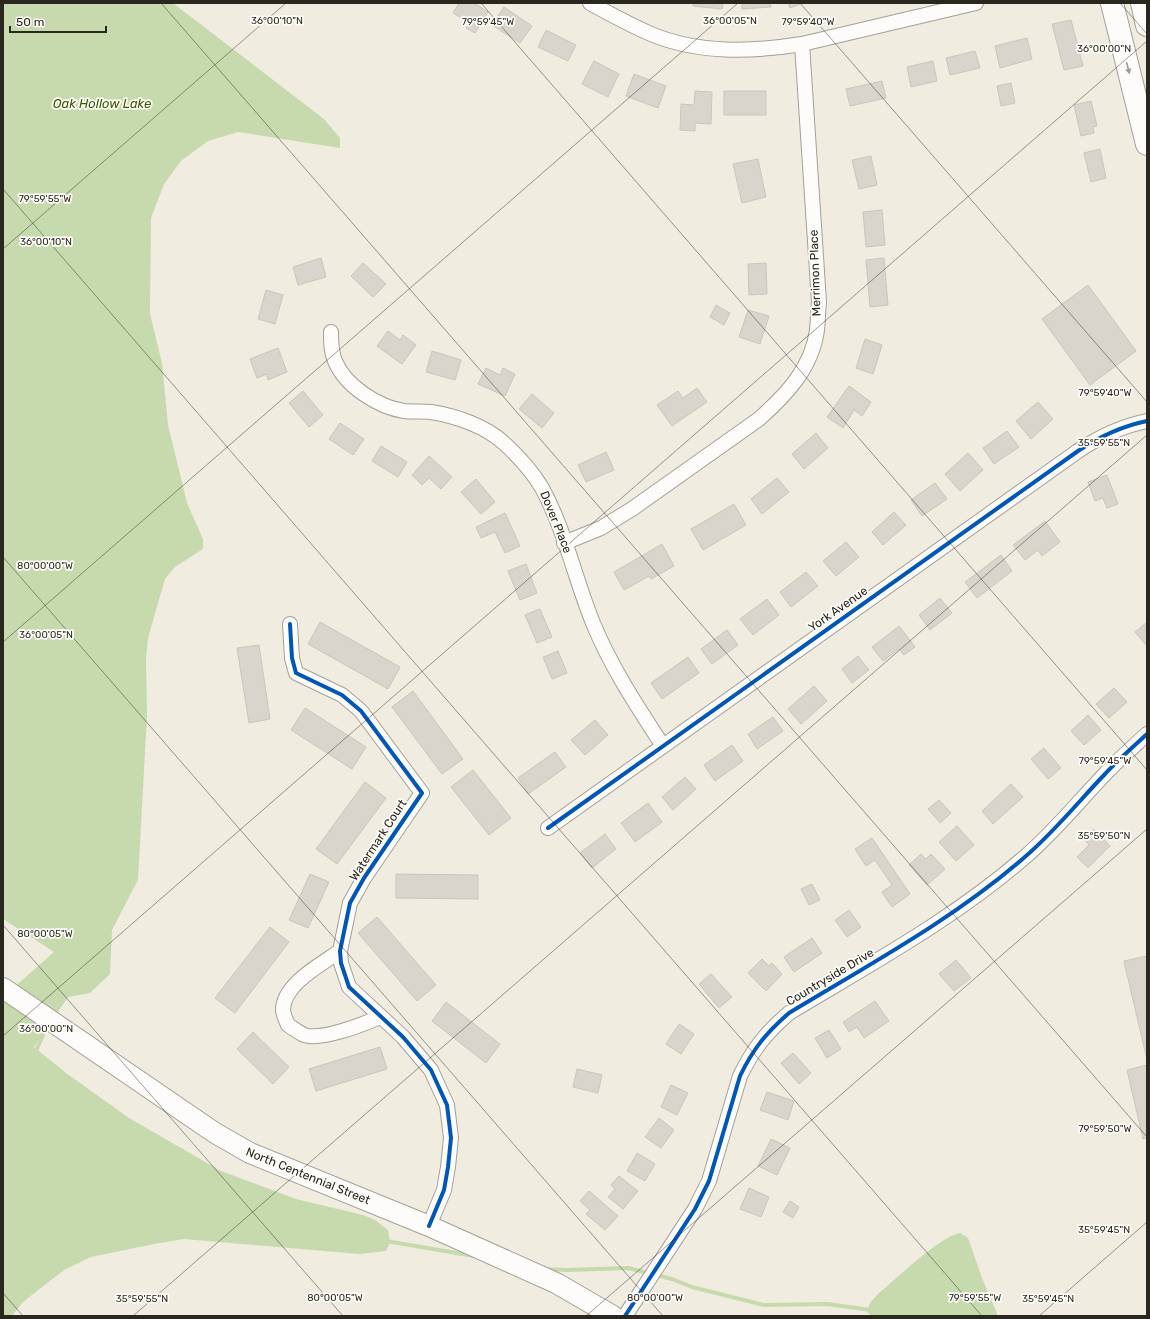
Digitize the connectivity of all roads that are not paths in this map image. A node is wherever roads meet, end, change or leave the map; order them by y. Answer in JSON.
{"nodes":[{"id":1,"x":590,"y":3,"type":"edge"},
{"id":2,"x":976,"y":3,"type":"edge"},
{"id":3,"x":1112,"y":3,"type":"edge"},
{"id":4,"x":1142,"y":3,"type":"edge"},
{"id":5,"x":1147,"y":25,"type":"edge"},
{"id":6,"x":802,"y":44,"type":"junction"},
{"id":7,"x":1147,"y":144,"type":"edge"},
{"id":8,"x":331,"y":332,"type":"dead end"},
{"id":9,"x":1147,"y":421,"type":"edge"},
{"id":10,"x":564,"y":543,"type":"junction"},
{"id":11,"x":290,"y":624,"type":"dead end"},
{"id":12,"x":1147,"y":734,"type":"edge"},
{"id":13,"x":663,"y":746,"type":"junction"},
{"id":14,"x":548,"y":828,"type":"dead end"},
{"id":15,"x":340,"y":951,"type":"junction"},
{"id":16,"x":4,"y":988,"type":"edge"},
{"id":17,"x":380,"y":1017,"type":"junction"},
{"id":18,"x":429,"y":1226,"type":"junction"},
{"id":19,"x":613,"y":1316,"type":"edge"},
{"id":20,"x":626,"y":1316,"type":"edge"}],
"edges":[{"from":1,"to":6,"type":"street"},
{"from":2,"to":6,"type":"street"},
{"from":3,"to":7,"type":"main road","one_way":true},
{"from":4,"to":5,"type":"main road"},
{"from":6,"to":10,"type":"street","name":"Merrimon Place"},
{"from":8,"to":10,"type":"street","name":"Dover Place"},
{"from":9,"to":13,"type":"street","name":"York Avenue"},
{"from":10,"to":13,"type":"street","name":"Dover Place"},
{"from":11,"to":15,"type":"street","name":"Watermark Court"},
{"from":12,"to":20,"type":"street","name":"Countryside Drive"},
{"from":13,"to":14,"type":"street","name":"York Avenue"},
{"from":15,"to":17,"type":"street","name":"Watermark Court"},
{"from":15,"to":17,"type":"street"},
{"from":16,"to":18,"type":"street","name":"North Centennial Street"},
{"from":17,"to":18,"type":"street","name":"Watermark Court"},
{"from":18,"to":19,"type":"street","name":"North Centennial Street"}]}
